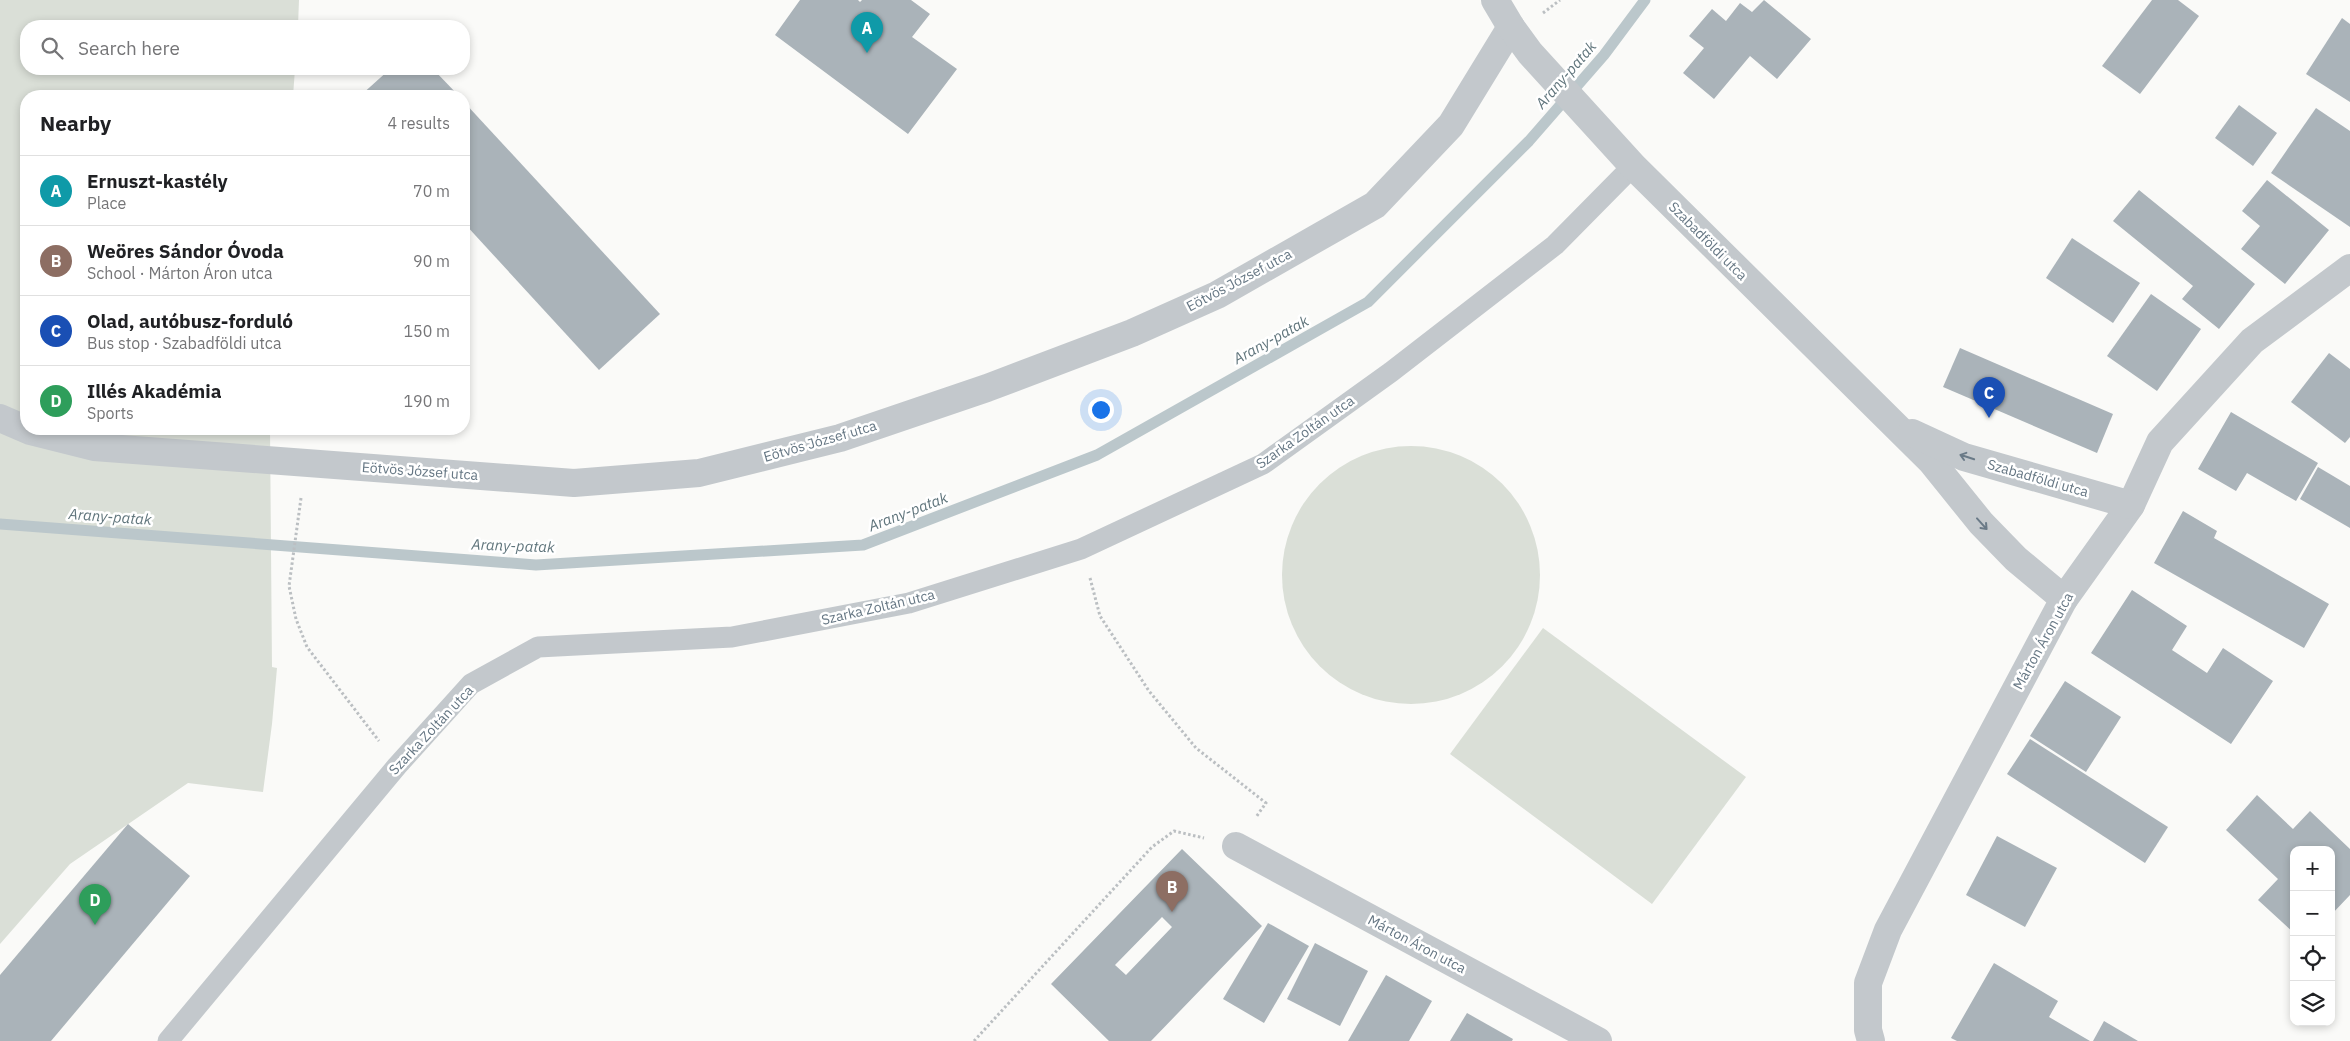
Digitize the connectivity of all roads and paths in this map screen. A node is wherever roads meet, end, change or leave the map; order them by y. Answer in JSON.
{"nodes":[{"id":1,"x":1495,"y":0,"type":"edge"},
{"id":2,"x":1511,"y":27,"type":"junction"},
{"id":3,"x":1633,"y":166,"type":"junction"},
{"id":4,"x":2350,"y":268,"type":"edge"},
{"id":5,"x":0,"y":418,"type":"edge"},
{"id":6,"x":1890,"y":423,"type":"junction"},
{"id":7,"x":20,"y":427,"type":"edge"},
{"id":8,"x":46,"y":435,"type":"edge"},
{"id":9,"x":300,"y":502,"type":"dead end"},
{"id":10,"x":2131,"y":505,"type":"junction"},
{"id":11,"x":1081,"y":549,"type":"junction"},
{"id":12,"x":2064,"y":599,"type":"junction"},
{"id":13,"x":398,"y":766,"type":"junction"},
{"id":14,"x":1236,"y":846,"type":"junction"},
{"id":15,"x":1865,"y":1037,"type":"edge"},
{"id":16,"x":168,"y":1041,"type":"edge"},
{"id":17,"x":974,"y":1041,"type":"edge"},
{"id":18,"x":1598,"y":1041,"type":"edge"}],
"edges":[{"from":1,"to":2,"type":"street","name":"Szabadföldi utca"},
{"from":2,"to":3,"type":"street","name":"Szabadföldi utca"},
{"from":2,"to":8,"type":"street","name":"Eötvös József utca"},
{"from":3,"to":6,"type":"street","name":"Szabadföldi utca"},
{"from":3,"to":11,"type":"lane","name":"Szarka Zoltán utca"},
{"from":4,"to":10,"type":"street","name":"Márton Áron utca"},
{"from":5,"to":7,"type":"street","name":"Eötvös József utca"},
{"from":10,"to":6,"type":"street","name":"Szabadföldi utca","one_way":true},
{"from":6,"to":12,"type":"street","name":"Szabadföldi utca","one_way":true},
{"from":9,"to":13,"type":"path"},
{"from":10,"to":12,"type":"street","name":"Márton Áron utca"},
{"from":11,"to":13,"type":"lane","name":"Szarka Zoltán utca"},
{"from":11,"to":14,"type":"path"},
{"from":12,"to":15,"type":"street","name":"Márton Áron utca"},
{"from":13,"to":16,"type":"lane","name":"Szarka Zoltán utca"},
{"from":14,"to":17,"type":"path"},
{"from":14,"to":18,"type":"street","name":"Márton Áron utca"}]}
